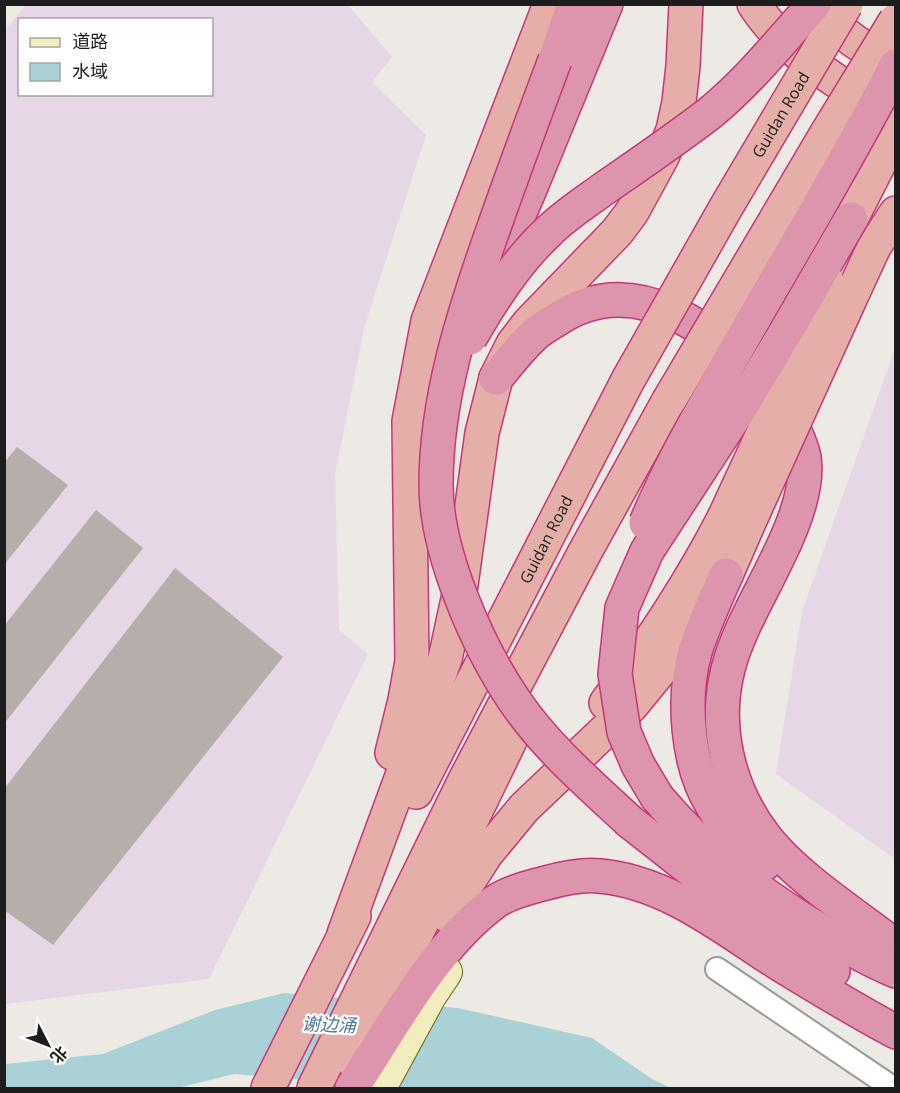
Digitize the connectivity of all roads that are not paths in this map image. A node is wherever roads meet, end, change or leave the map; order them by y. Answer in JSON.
{"nodes":[{"id":1,"x":550,"y":4,"type":"edge"},
{"id":2,"x":574,"y":4,"type":"edge"},
{"id":3,"x":606,"y":4,"type":"edge"},
{"id":4,"x":754,"y":4,"type":"edge"},
{"id":5,"x":813,"y":4,"type":"edge"},
{"id":6,"x":846,"y":4,"type":"edge"},
{"id":7,"x":686,"y":5,"type":"edge"},
{"id":8,"x":896,"y":20,"type":"edge"},
{"id":9,"x":567,"y":66,"type":"junction"},
{"id":10,"x":896,"y":66,"type":"edge"},
{"id":11,"x":896,"y":112,"type":"edge"},
{"id":12,"x":896,"y":137,"type":"edge"},
{"id":13,"x":896,"y":213,"type":"edge"},
{"id":14,"x":851,"y":219,"type":"junction"},
{"id":15,"x":449,"y":375,"type":"junction"},
{"id":16,"x":496,"y":378,"type":"junction"},
{"id":17,"x":737,"y":519,"type":"junction"},
{"id":18,"x":726,"y":575,"type":"junction"},
{"id":19,"x":622,"y":608,"type":"junction"},
{"id":20,"x":486,"y":854,"type":"junction"},
{"id":21,"x":344,"y":934,"type":"junction"},
{"id":22,"x":895,"y":954,"type":"edge"},
{"id":23,"x":417,"y":962,"type":"junction"},
{"id":24,"x":717,"y":969,"type":"dead end"},
{"id":25,"x":896,"y":1011,"type":"edge"},
{"id":26,"x":896,"y":1032,"type":"edge"},
{"id":27,"x":268,"y":1089,"type":"edge"},
{"id":28,"x":314,"y":1089,"type":"edge"},
{"id":29,"x":341,"y":1089,"type":"edge"},
{"id":30,"x":347,"y":1089,"type":"edge"},
{"id":31,"x":352,"y":1089,"type":"edge"},
{"id":32,"x":380,"y":1089,"type":"edge"},
{"id":33,"x":893,"y":1089,"type":"edge"}],
"edges":[{"from":1,"to":21,"type":"highway"},
{"from":2,"to":9,"type":"highway"},
{"from":3,"to":9,"type":"highway"},
{"from":4,"to":11,"type":"highway"},
{"from":5,"to":10,"type":"highway"},
{"from":5,"to":15,"type":"highway","bridge":true},
{"from":6,"to":21,"type":"highway","name":"Guidan Road","bridge":true},
{"from":7,"to":16,"type":"highway"},
{"from":8,"to":23,"type":"highway","bridge":true},
{"from":9,"to":15,"type":"highway","bridge":true},
{"from":10,"to":19,"type":"highway","bridge":true},
{"from":12,"to":14,"type":"highway"},
{"from":13,"to":17,"type":"highway","bridge":true},
{"from":14,"to":17,"type":"highway","bridge":true},
{"from":14,"to":19,"type":"highway","bridge":true},
{"from":15,"to":25,"type":"highway","bridge":true},
{"from":16,"to":21,"type":"highway"},
{"from":16,"to":22,"type":"highway"},
{"from":17,"to":18,"type":"highway"},
{"from":17,"to":20,"type":"highway"},
{"from":18,"to":20,"type":"highway"},
{"from":18,"to":22,"type":"highway"},
{"from":19,"to":22,"type":"highway","bridge":true},
{"from":20,"to":23,"type":"highway"},
{"from":21,"to":27,"type":"highway","name":"Guidan Road"},
{"from":23,"to":26,"type":"highway"},
{"from":23,"to":28,"type":"highway"},
{"from":23,"to":29,"type":"highway"},
{"from":23,"to":30,"type":"highway"},
{"from":23,"to":31,"type":"highway"},
{"from":23,"to":32,"type":"main road"},
{"from":24,"to":33,"type":"street"}]}
